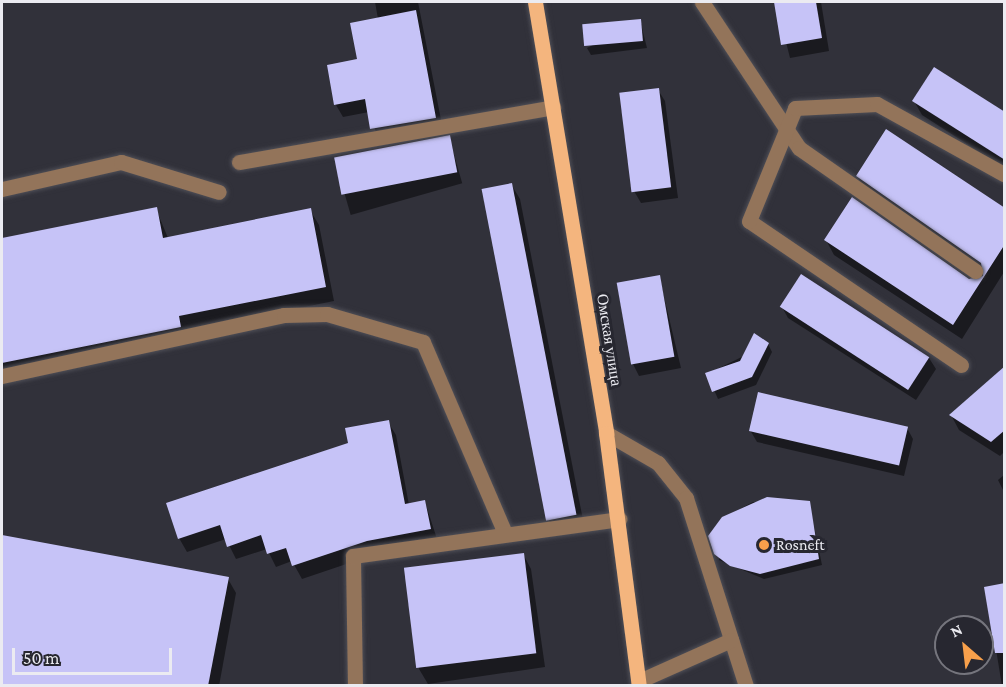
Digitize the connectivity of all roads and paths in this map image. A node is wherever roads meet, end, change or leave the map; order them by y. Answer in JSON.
{"nodes":[{"id":1,"x":535,"y":2,"type":"edge"},
{"id":2,"x":702,"y":2,"type":"edge"},
{"id":3,"x":553,"y":107,"type":"junction"},
{"id":4,"x":786,"y":129,"type":"junction"},
{"id":5,"x":239,"y":162,"type":"dead end"},
{"id":6,"x":1005,"y":174,"type":"edge"},
{"id":7,"x":2,"y":189,"type":"edge"},
{"id":8,"x":219,"y":192,"type":"dead end"},
{"id":9,"x":975,"y":271,"type":"dead end"},
{"id":10,"x":961,"y":365,"type":"dead end"},
{"id":11,"x":2,"y":376,"type":"edge"},
{"id":12,"x":606,"y":433,"type":"junction"},
{"id":13,"x":619,"y":519,"type":"junction"},
{"id":14,"x":506,"y":533,"type":"junction"},
{"id":15,"x":731,"y":640,"type":"junction"},
{"id":16,"x":639,"y":683,"type":"edge"},
{"id":17,"x":356,"y":686,"type":"edge"},
{"id":18,"x":746,"y":686,"type":"edge"}],
"edges":[{"from":1,"to":3,"type":"main road","name":"Омская улица"},
{"from":2,"to":4,"type":"lane"},
{"from":3,"to":5,"type":"lane"},
{"from":3,"to":12,"type":"main road","name":"Омская улица"},
{"from":4,"to":6,"type":"lane"},
{"from":4,"to":9,"type":"lane"},
{"from":4,"to":10,"type":"lane"},
{"from":7,"to":8,"type":"lane"},
{"from":11,"to":14,"type":"lane"},
{"from":12,"to":13,"type":"main road","name":"Омская улица"},
{"from":12,"to":15,"type":"lane"},
{"from":13,"to":14,"type":"lane"},
{"from":13,"to":16,"type":"main road","name":"Омская улица"},
{"from":14,"to":17,"type":"lane"},
{"from":15,"to":16,"type":"lane"},
{"from":15,"to":18,"type":"lane"}]}
